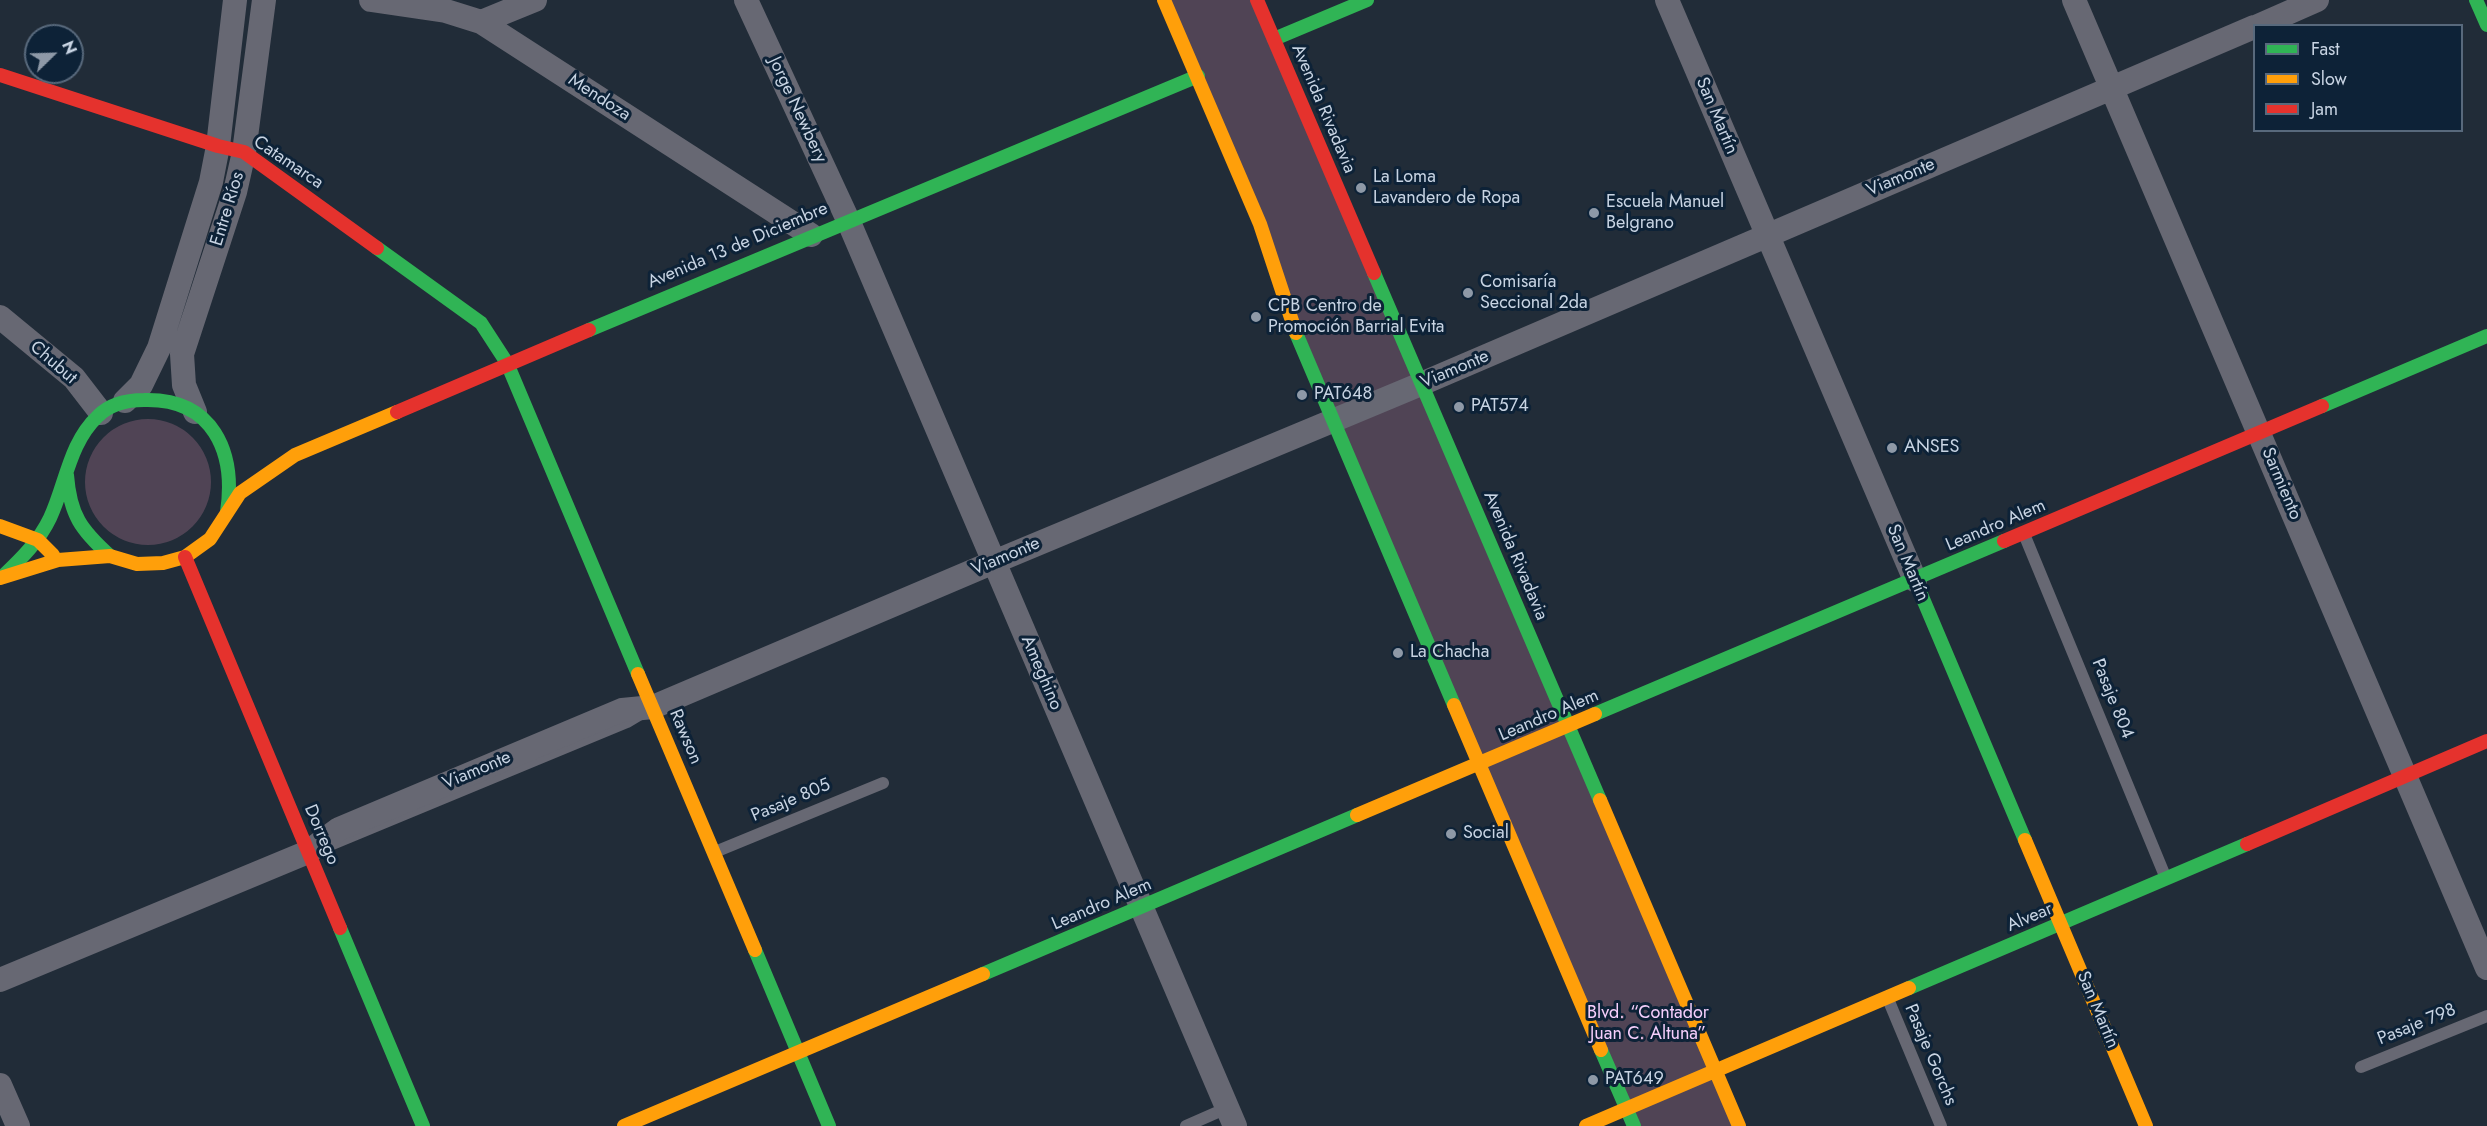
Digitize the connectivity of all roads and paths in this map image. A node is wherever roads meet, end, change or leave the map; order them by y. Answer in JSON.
{"nodes":[{"id":1,"x":234,"y":0,"type":"edge"},
{"id":2,"x":264,"y":0,"type":"edge"},
{"id":3,"x":371,"y":0,"type":"edge"},
{"id":4,"x":535,"y":0,"type":"edge"},
{"id":5,"x":746,"y":0,"type":"edge"},
{"id":6,"x":1164,"y":0,"type":"edge"},
{"id":7,"x":1257,"y":0,"type":"edge"},
{"id":8,"x":1367,"y":0,"type":"edge"},
{"id":9,"x":1667,"y":0,"type":"edge"},
{"id":10,"x":2074,"y":0,"type":"edge"},
{"id":11,"x":2317,"y":0,"type":"edge"},
{"id":12,"x":2476,"y":0,"type":"edge"},
{"id":13,"x":481,"y":22,"type":"junction"},
{"id":14,"x":2261,"y":24,"type":"edge"},
{"id":15,"x":2487,"y":25,"type":"edge"},
{"id":16,"x":2253,"y":27,"type":"edge"},
{"id":17,"x":1274,"y":39,"type":"junction"},
{"id":18,"x":0,"y":75,"type":"edge"},
{"id":19,"x":1198,"y":76,"type":"junction"},
{"id":20,"x":2112,"y":88,"type":"junction"},
{"id":21,"x":218,"y":146,"type":"junction"},
{"id":22,"x":244,"y":152,"type":"junction"},
{"id":23,"x":848,"y":220,"type":"junction"},
{"id":24,"x":1767,"y":234,"type":"junction"},
{"id":25,"x":811,"y":235,"type":"junction"},
{"id":26,"x":0,"y":317,"type":"edge"},
{"id":27,"x":2487,"y":336,"type":"edge"},
{"id":28,"x":507,"y":363,"type":"junction"},
{"id":29,"x":1421,"y":384,"type":"junction"},
{"id":30,"x":125,"y":401,"type":"junction"},
{"id":31,"x":195,"y":412,"type":"junction"},
{"id":32,"x":101,"y":413,"type":"junction"},
{"id":33,"x":1332,"y":420,"type":"junction"},
{"id":34,"x":2260,"y":433,"type":"junction"},
{"id":35,"x":226,"y":450,"type":"junction"},
{"id":36,"x":240,"y":455,"type":"dead end"},
{"id":37,"x":295,"y":455,"type":"junction"},
{"id":38,"x":261,"y":459,"type":"dead end"},
{"id":39,"x":66,"y":469,"type":"junction"},
{"id":40,"x":227,"y":512,"type":"junction"},
{"id":41,"x":0,"y":526,"type":"edge"},
{"id":42,"x":2024,"y":533,"type":"junction"},
{"id":43,"x":38,"y":540,"type":"junction"},
{"id":44,"x":110,"y":555,"type":"junction"},
{"id":45,"x":185,"y":557,"type":"junction"},
{"id":46,"x":58,"y":560,"type":"junction"},
{"id":47,"x":994,"y":561,"type":"junction"},
{"id":48,"x":0,"y":578,"type":"edge"},
{"id":49,"x":1915,"y":580,"type":"junction"},
{"id":50,"x":653,"y":707,"type":"junction"},
{"id":51,"x":1569,"y":727,"type":"junction"},
{"id":52,"x":2487,"y":741,"type":"edge"},
{"id":53,"x":1480,"y":765,"type":"junction"},
{"id":54,"x":2406,"y":776,"type":"junction"},
{"id":55,"x":883,"y":783,"type":"dead end"},
{"id":56,"x":309,"y":852,"type":"junction"},
{"id":57,"x":713,"y":853,"type":"junction"},
{"id":58,"x":2166,"y":878,"type":"junction"},
{"id":59,"x":1142,"y":908,"type":"junction"},
{"id":60,"x":2060,"y":925,"type":"junction"},
{"id":61,"x":2487,"y":968,"type":"edge"},
{"id":62,"x":0,"y":980,"type":"edge"},
{"id":63,"x":1887,"y":998,"type":"junction"},
{"id":64,"x":2487,"y":1016,"type":"edge"},
{"id":65,"x":797,"y":1053,"type":"junction"},
{"id":66,"x":2361,"y":1067,"type":"dead end"},
{"id":67,"x":1715,"y":1071,"type":"junction"},
{"id":68,"x":0,"y":1085,"type":"edge"},
{"id":69,"x":1627,"y":1108,"type":"junction"},
{"id":70,"x":1231,"y":1117,"type":"edge"},
{"id":71,"x":18,"y":1126,"type":"edge"},
{"id":72,"x":423,"y":1126,"type":"edge"},
{"id":73,"x":624,"y":1126,"type":"edge"},
{"id":74,"x":829,"y":1126,"type":"edge"},
{"id":75,"x":1186,"y":1126,"type":"edge"},
{"id":76,"x":1586,"y":1126,"type":"edge"},
{"id":77,"x":1634,"y":1126,"type":"edge"},
{"id":78,"x":1739,"y":1126,"type":"edge"},
{"id":79,"x":1941,"y":1126,"type":"edge"},
{"id":80,"x":2146,"y":1126,"type":"edge"}],
"edges":[{"from":1,"to":21,"type":"street","name":"Entre Ríos"},
{"from":2,"to":22,"type":"street","name":"Entre Ríos"},
{"from":3,"to":13,"type":"street","name":"Mendoza"},
{"from":4,"to":13,"type":"street"},
{"from":5,"to":23,"type":"street","name":"Jorge Newbery"},
{"from":6,"to":19,"type":"main road"},
{"from":7,"to":17,"type":"main road","name":"Avenida Rivadavia"},
{"from":8,"to":17,"type":"main road"},
{"from":9,"to":24,"type":"street","name":"San Martín"},
{"from":10,"to":20,"type":"street","name":"Sarmiento"},
{"from":11,"to":14,"type":"street","name":"Viamonte"},
{"from":12,"to":15,"type":"main road"},
{"from":13,"to":25,"type":"street","name":"Mendoza"},
{"from":16,"to":20,"type":"street","name":"Viamonte"},
{"from":17,"to":29,"type":"main road","name":"Avenida Rivadavia"},
{"from":18,"to":21,"type":"main road","name":"Catamarca"},
{"from":19,"to":23,"type":"main road","name":"Avenida 13 de Diciembre"},
{"from":19,"to":33,"type":"main road"},
{"from":20,"to":24,"type":"street","name":"Viamonte"},
{"from":20,"to":34,"type":"street","name":"Sarmiento"},
{"from":21,"to":22,"type":"main road","name":"Catamarca"},
{"from":21,"to":30,"type":"street","name":"Entre Ríos"},
{"from":22,"to":28,"type":"main road","name":"Catamarca"},
{"from":22,"to":31,"type":"street","name":"Entre Ríos"},
{"from":23,"to":25,"type":"main road","name":"Avenida 13 de Diciembre"},
{"from":23,"to":47,"type":"street","name":"Ameghino"},
{"from":24,"to":29,"type":"street","name":"Viamonte"},
{"from":24,"to":49,"type":"street","name":"San Martín"},
{"from":25,"to":28,"type":"main road","name":"Avenida 13 de Diciembre"},
{"from":26,"to":32,"type":"street","name":"Chubut"},
{"from":27,"to":34,"type":"main road","name":"Leandro Alem"},
{"from":28,"to":37,"type":"main road","name":"Avenida 13 de Diciembre"},
{"from":28,"to":50,"type":"main road","name":"Rawson"},
{"from":29,"to":33,"type":"street","name":"Viamonte"},
{"from":29,"to":51,"type":"main road","name":"Avenida Rivadavia"},
{"from":30,"to":31,"type":"main road"},
{"from":30,"to":32,"type":"main road"},
{"from":31,"to":35,"type":"main road"},
{"from":32,"to":39,"type":"main road"},
{"from":33,"to":47,"type":"street","name":"Viamonte"},
{"from":33,"to":53,"type":"main road"},
{"from":34,"to":42,"type":"main road","name":"Leandro Alem"},
{"from":34,"to":54,"type":"street","name":"Sarmiento"},
{"from":35,"to":36,"type":"main road"},
{"from":35,"to":40,"type":"main road"},
{"from":37,"to":38,"type":"main road"},
{"from":37,"to":40,"type":"main road"},
{"from":39,"to":43,"type":"main road"},
{"from":39,"to":44,"type":"main road"},
{"from":40,"to":45,"type":"main road"},
{"from":41,"to":43,"type":"main road"},
{"from":42,"to":49,"type":"main road","name":"Leandro Alem"},
{"from":42,"to":58,"type":"lane","name":"Pasaje 804"},
{"from":43,"to":46,"type":"main road"},
{"from":43,"to":48,"type":"main road"},
{"from":44,"to":45,"type":"main road"},
{"from":44,"to":46,"type":"main road"},
{"from":45,"to":56,"type":"main road","name":"Dorrego"},
{"from":46,"to":48,"type":"main road"},
{"from":47,"to":50,"type":"street","name":"Viamonte"},
{"from":47,"to":59,"type":"street","name":"Ameghino"},
{"from":49,"to":51,"type":"main road","name":"Leandro Alem"},
{"from":49,"to":60,"type":"main road","name":"San Martín"},
{"from":50,"to":56,"type":"street","name":"Viamonte"},
{"from":50,"to":57,"type":"main road","name":"Rawson"},
{"from":51,"to":53,"type":"main road","name":"Leandro Alem"},
{"from":51,"to":67,"type":"main road","name":"Avenida Rivadavia"},
{"from":52,"to":54,"type":"main road","name":"Alvear"},
{"from":53,"to":59,"type":"main road","name":"Leandro Alem"},
{"from":53,"to":69,"type":"main road"},
{"from":54,"to":58,"type":"main road","name":"Alvear"},
{"from":54,"to":61,"type":"street","name":"Sarmiento"},
{"from":55,"to":57,"type":"lane","name":"Pasaje 805"},
{"from":56,"to":62,"type":"street","name":"Viamonte"},
{"from":56,"to":72,"type":"main road","name":"Dorrego"},
{"from":57,"to":65,"type":"main road","name":"Rawson"},
{"from":58,"to":60,"type":"main road","name":"Alvear"},
{"from":59,"to":65,"type":"main road","name":"Leandro Alem"},
{"from":59,"to":70,"type":"street","name":"Ameghino"},
{"from":60,"to":63,"type":"main road","name":"Alvear"},
{"from":60,"to":80,"type":"main road","name":"San Martín"},
{"from":63,"to":67,"type":"main road","name":"Alvear"},
{"from":63,"to":79,"type":"lane","name":"Pasaje Gorchs"},
{"from":64,"to":66,"type":"lane","name":"Pasaje 798"},
{"from":65,"to":73,"type":"main road","name":"Leandro Alem"},
{"from":65,"to":74,"type":"main road","name":"Rawson"},
{"from":67,"to":69,"type":"main road","name":"Alvear"},
{"from":67,"to":78,"type":"main road","name":"Avenida Rivadavia"},
{"from":68,"to":71,"type":"street"},
{"from":69,"to":76,"type":"main road","name":"Alvear"},
{"from":69,"to":77,"type":"main road"},
{"from":70,"to":75,"type":"lane"}]}
